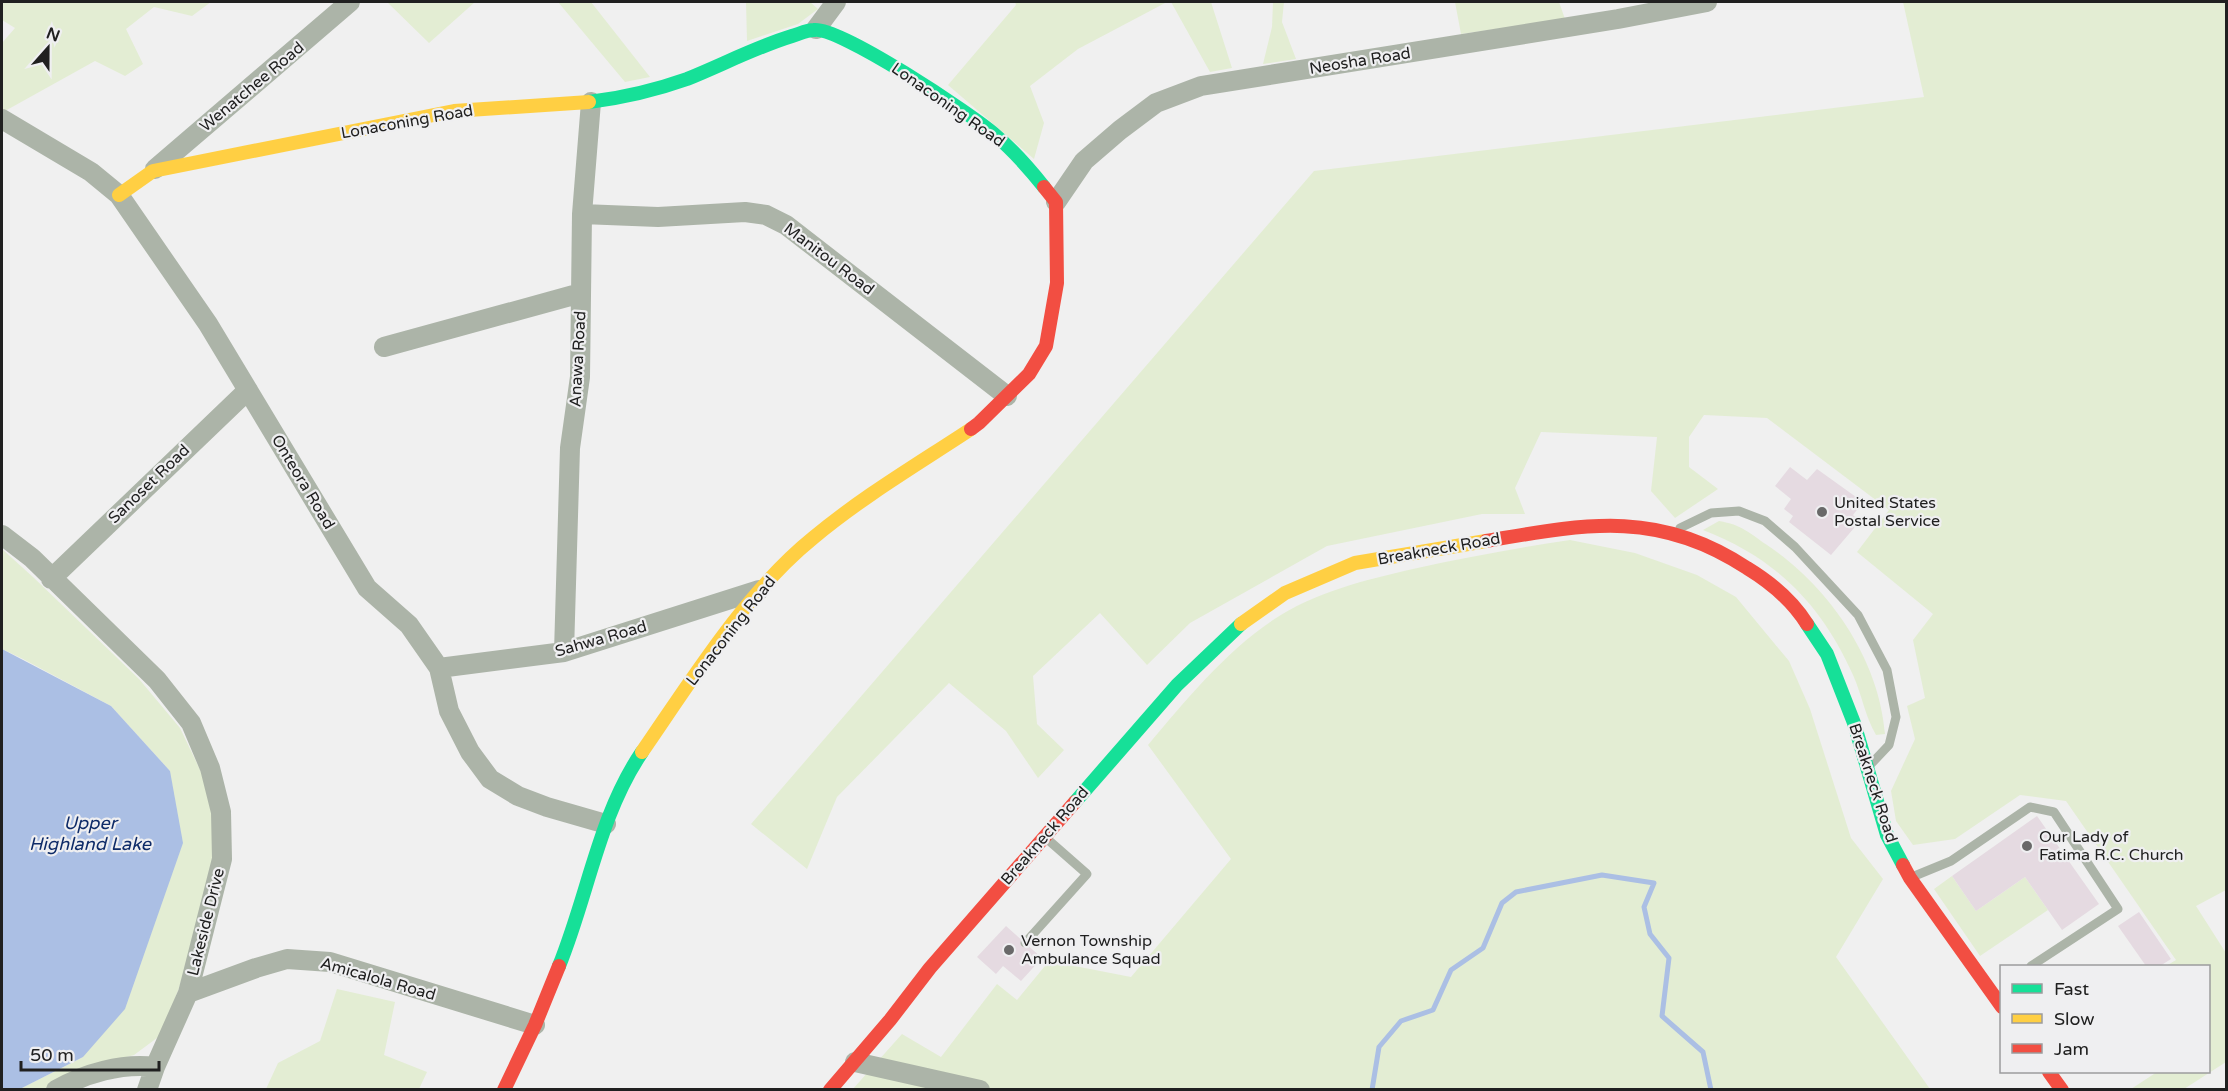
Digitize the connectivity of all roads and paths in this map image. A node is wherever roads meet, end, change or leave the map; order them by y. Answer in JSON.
{"nodes":[{"id":1,"x":350,"y":2,"type":"edge"},
{"id":2,"x":836,"y":2,"type":"edge"},
{"id":3,"x":1707,"y":2,"type":"edge"},
{"id":4,"x":816,"y":29,"type":"junction"},
{"id":5,"x":591,"y":102,"type":"junction"},
{"id":6,"x":2,"y":119,"type":"edge"},
{"id":7,"x":153,"y":171,"type":"junction"},
{"id":8,"x":119,"y":195,"type":"junction"},
{"id":9,"x":1056,"y":202,"type":"junction"},
{"id":10,"x":582,"y":214,"type":"junction"},
{"id":11,"x":581,"y":293,"type":"junction"},
{"id":12,"x":384,"y":347,"type":"dead end"},
{"id":13,"x":248,"y":390,"type":"junction"},
{"id":14,"x":1007,"y":396,"type":"junction"},
{"id":15,"x":1670,"y":533,"type":"junction"},
{"id":16,"x":2,"y":536,"type":"edge"},
{"id":17,"x":51,"y":579,"type":"junction"},
{"id":18,"x":759,"y":590,"type":"junction"},
{"id":19,"x":564,"y":652,"type":"junction"},
{"id":20,"x":439,"y":668,"type":"junction"},
{"id":21,"x":1866,"y":769,"type":"junction"},
{"id":22,"x":606,"y":824,"type":"junction"},
{"id":23,"x":1045,"y":836,"type":"junction"},
{"id":24,"x":1910,"y":878,"type":"junction"},
{"id":25,"x":1025,"y":943,"type":"dead end"},
{"id":26,"x":2033,"y":965,"type":"edge"},
{"id":27,"x":1996,"y":989,"type":"edge"},
{"id":28,"x":188,"y":993,"type":"junction"},
{"id":29,"x":535,"y":1025,"type":"junction"},
{"id":30,"x":855,"y":1062,"type":"junction"},
{"id":31,"x":155,"y":1066,"type":"junction"},
{"id":32,"x":2050,"y":1073,"type":"edge"},
{"id":33,"x":56,"y":1089,"type":"edge"},
{"id":34,"x":147,"y":1089,"type":"edge"},
{"id":35,"x":504,"y":1089,"type":"edge"},
{"id":36,"x":830,"y":1089,"type":"edge"},
{"id":37,"x":972,"y":1089,"type":"edge"},
{"id":38,"x":2062,"y":1089,"type":"edge"}],
"edges":[{"from":1,"to":7,"type":"street","name":"Wenatchee Road"},
{"from":2,"to":4,"type":"street"},
{"from":3,"to":9,"type":"street","name":"Neosha Road"},
{"from":4,"to":5,"type":"street","name":"Lonaconing Road"},
{"from":4,"to":9,"type":"street","name":"Lonaconing Road"},
{"from":5,"to":7,"type":"street","name":"Lonaconing Road"},
{"from":5,"to":10,"type":"street","name":"Anawa Road"},
{"from":6,"to":8,"type":"street","name":"Onteora Road"},
{"from":7,"to":8,"type":"street","name":"Lonaconing Road"},
{"from":8,"to":13,"type":"street","name":"Onteora Road"},
{"from":9,"to":14,"type":"street","name":"Lonaconing Road"},
{"from":10,"to":11,"type":"street","name":"Anawa Road"},
{"from":10,"to":14,"type":"street","name":"Manitou Road"},
{"from":11,"to":12,"type":"street"},
{"from":11,"to":19,"type":"street","name":"Anawa Road"},
{"from":13,"to":17,"type":"street","name":"Sanoset Road"},
{"from":13,"to":20,"type":"street","name":"Onteora Road"},
{"from":14,"to":18,"type":"street","name":"Lonaconing Road"},
{"from":15,"to":21,"type":"street","name":"Breakneck Road"},
{"from":15,"to":21,"type":"lane"},
{"from":15,"to":23,"type":"street","name":"Breakneck Road"},
{"from":16,"to":17,"type":"street","name":"Lakeside Drive"},
{"from":17,"to":28,"type":"street","name":"Lakeside Drive"},
{"from":18,"to":19,"type":"street","name":"Sahwa Road"},
{"from":18,"to":22,"type":"street","name":"Lonaconing Road"},
{"from":19,"to":20,"type":"street","name":"Sahwa Road"},
{"from":20,"to":22,"type":"street","name":"Onteora Road"},
{"from":21,"to":24,"type":"street","name":"Breakneck Road"},
{"from":22,"to":29,"type":"street","name":"Lonaconing Road"},
{"from":23,"to":25,"type":"lane"},
{"from":23,"to":30,"type":"street","name":"Breakneck Road"},
{"from":24,"to":26,"type":"lane"},
{"from":24,"to":27,"type":"street","name":"Breakneck Road"},
{"from":28,"to":29,"type":"street","name":"Amicalola Road"},
{"from":28,"to":31,"type":"street","name":"Lakeside Drive"},
{"from":29,"to":35,"type":"street","name":"Lonaconing Road"},
{"from":30,"to":36,"type":"street","name":"Breakneck Road"},
{"from":30,"to":37,"type":"street"},
{"from":31,"to":33,"type":"street"},
{"from":31,"to":34,"type":"street","name":"Lakeside Drive"},
{"from":32,"to":38,"type":"street"}]}
